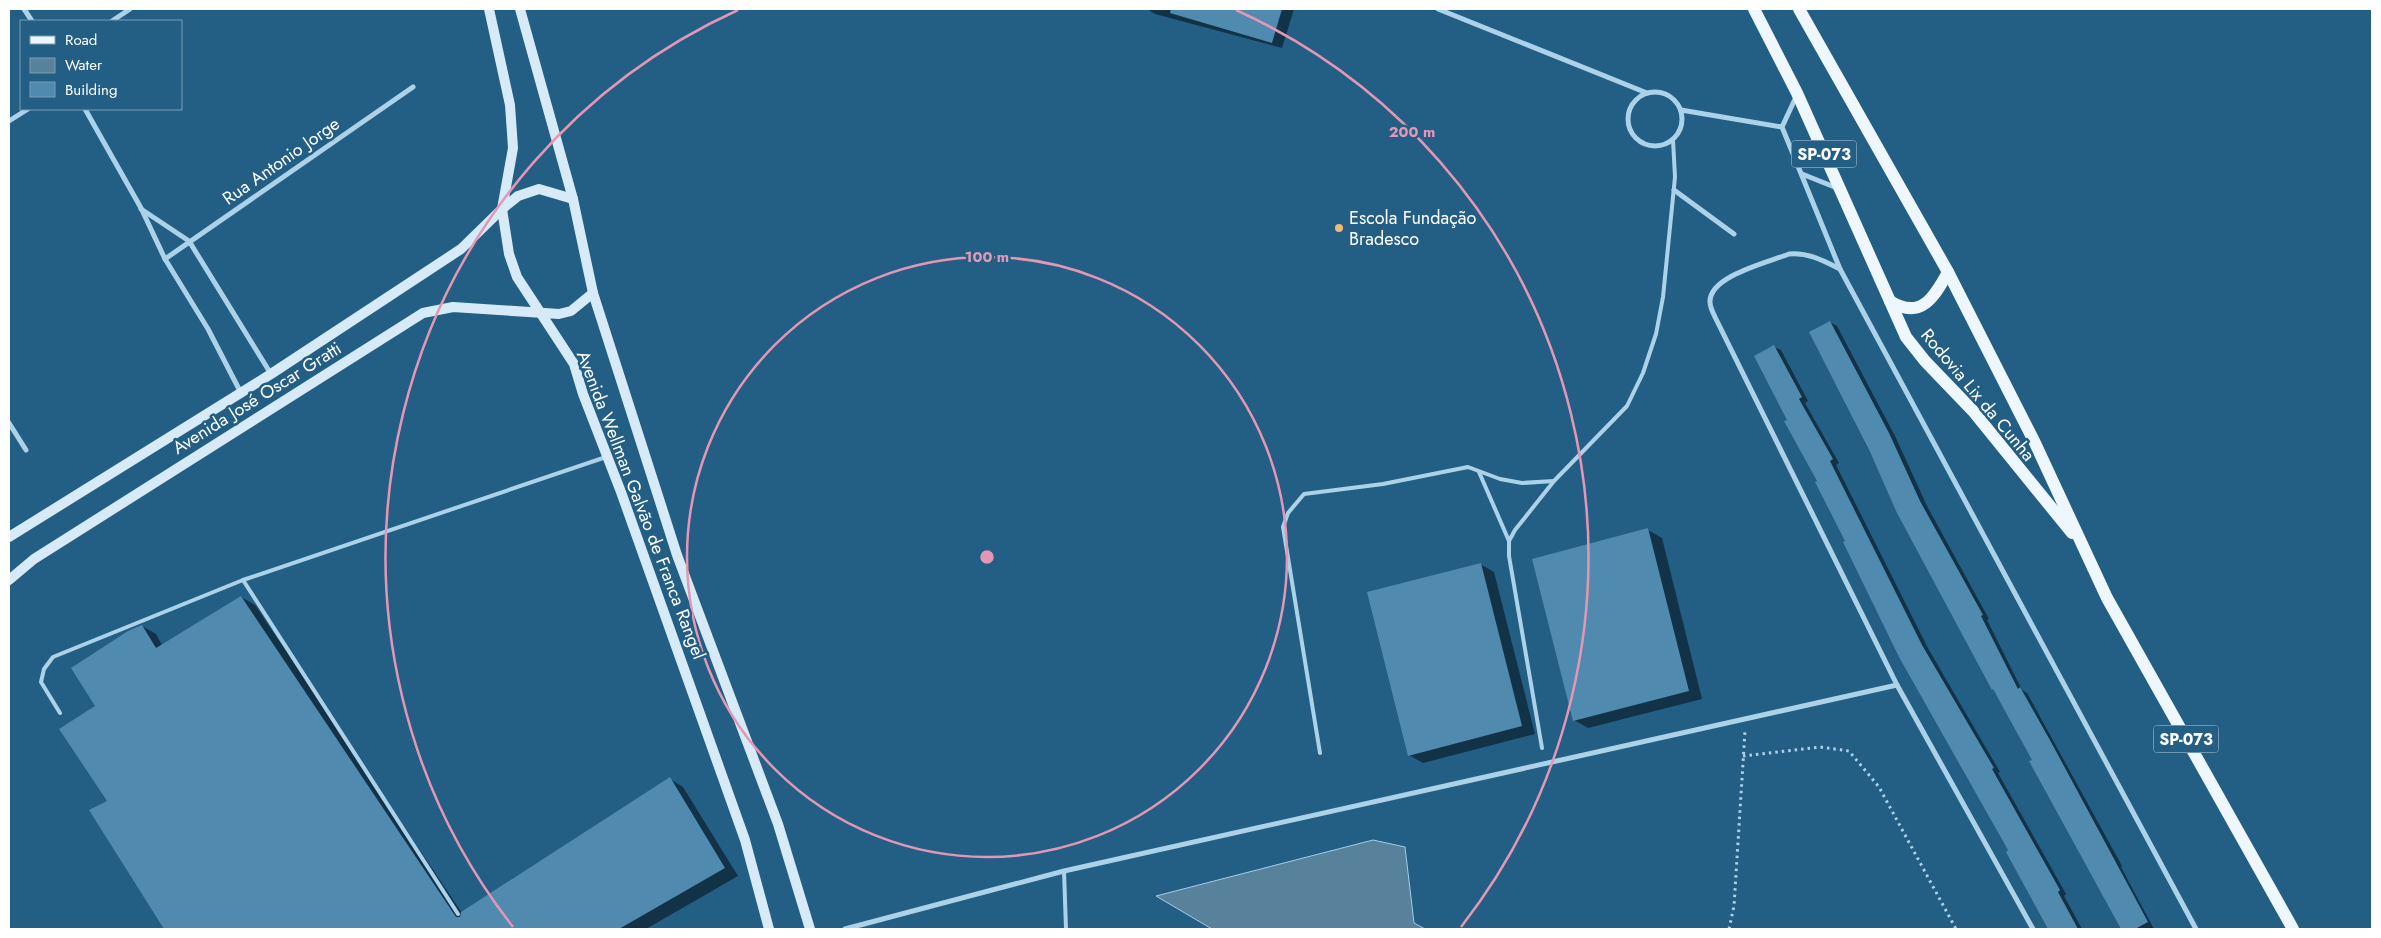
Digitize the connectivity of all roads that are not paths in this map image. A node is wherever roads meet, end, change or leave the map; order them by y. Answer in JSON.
{"nodes":[{"id":1,"x":24,"y":9,"type":"edge"},
{"id":2,"x":130,"y":9,"type":"edge"},
{"id":3,"x":489,"y":9,"type":"edge"},
{"id":4,"x":520,"y":9,"type":"edge"},
{"id":5,"x":1438,"y":9,"type":"edge"},
{"id":6,"x":1754,"y":9,"type":"edge"},
{"id":7,"x":1798,"y":9,"type":"edge"},
{"id":8,"x":31,"y":20,"type":"edge"},
{"id":9,"x":114,"y":20,"type":"edge"},
{"id":10,"x":413,"y":87,"type":"dead end"},
{"id":11,"x":1647,"y":93,"type":"junction"},
{"id":12,"x":1797,"y":93,"type":"junction"},
{"id":13,"x":26,"y":110,"type":"edge"},
{"id":14,"x":87,"y":110,"type":"edge"},
{"id":15,"x":1681,"y":110,"type":"junction"},
{"id":16,"x":9,"y":121,"type":"edge"},
{"id":17,"x":1782,"y":126,"type":"junction"},
{"id":18,"x":1673,"y":140,"type":"junction"},
{"id":19,"x":1802,"y":174,"type":"junction"},
{"id":20,"x":1674,"y":190,"type":"junction"},
{"id":21,"x":1840,"y":190,"type":"junction"},
{"id":22,"x":573,"y":200,"type":"junction"},
{"id":23,"x":141,"y":208,"type":"junction"},
{"id":24,"x":502,"y":209,"type":"junction"},
{"id":25,"x":1734,"y":234,"type":"dead end"},
{"id":26,"x":189,"y":242,"type":"junction"},
{"id":27,"x":165,"y":259,"type":"junction"},
{"id":28,"x":1840,"y":269,"type":"junction"},
{"id":29,"x":1948,"y":272,"type":"junction"},
{"id":30,"x":593,"y":294,"type":"junction"},
{"id":31,"x":1890,"y":301,"type":"junction"},
{"id":32,"x":543,"y":314,"type":"junction"},
{"id":33,"x":271,"y":374,"type":"junction"},
{"id":34,"x":241,"y":393,"type":"junction"},
{"id":35,"x":9,"y":423,"type":"edge"},
{"id":36,"x":26,"y":450,"type":"dead end"},
{"id":37,"x":608,"y":456,"type":"junction"},
{"id":38,"x":1479,"y":472,"type":"junction"},
{"id":39,"x":1554,"y":481,"type":"junction"},
{"id":40,"x":9,"y":537,"type":"edge"},
{"id":41,"x":1509,"y":541,"type":"junction"},
{"id":42,"x":2083,"y":546,"type":"junction"},
{"id":43,"x":9,"y":580,"type":"edge"},
{"id":44,"x":243,"y":580,"type":"junction"},
{"id":45,"x":1898,"y":686,"type":"junction"},
{"id":46,"x":60,"y":712,"type":"dead end"},
{"id":47,"x":1542,"y":748,"type":"dead end"},
{"id":48,"x":1320,"y":752,"type":"dead end"},
{"id":49,"x":1064,"y":871,"type":"junction"},
{"id":50,"x":458,"y":914,"type":"dead end"},
{"id":51,"x":769,"y":929,"type":"edge"},
{"id":52,"x":810,"y":929,"type":"edge"},
{"id":53,"x":845,"y":929,"type":"edge"},
{"id":54,"x":1066,"y":929,"type":"edge"},
{"id":55,"x":2033,"y":929,"type":"edge"},
{"id":56,"x":2196,"y":929,"type":"edge"},
{"id":57,"x":2293,"y":929,"type":"edge"}],
"edges":[{"from":1,"to":8,"type":"street"},
{"from":2,"to":9,"type":"street"},
{"from":3,"to":24,"type":"main road","name":"Avenida Wellman Galvão de Franca Rangel"},
{"from":4,"to":22,"type":"main road","name":"Avenida Wellman Galvão de Franca Rangel"},
{"from":5,"to":11,"type":"street"},
{"from":6,"to":12,"type":"main road","name":"Rodovia Lix da Cunha","number":"SP-073"},
{"from":7,"to":29,"type":"main road","name":"Rodovia Lix da Cunha","number":"SP-073"},
{"from":10,"to":26,"type":"street","name":"Rua Antonio Jorge"},
{"from":11,"to":15,"type":"street"},
{"from":11,"to":18,"type":"street"},
{"from":12,"to":17,"type":"street"},
{"from":12,"to":21,"type":"main road","name":"Rodovia Lix da Cunha","number":"SP-073"},
{"from":13,"to":16,"type":"street"},
{"from":14,"to":23,"type":"street"},
{"from":15,"to":17,"type":"street"},
{"from":15,"to":18,"type":"street"},
{"from":17,"to":19,"type":"street"},
{"from":18,"to":20,"type":"lane"},
{"from":19,"to":21,"type":"street"},
{"from":19,"to":28,"type":"street"},
{"from":20,"to":25,"type":"street"},
{"from":20,"to":39,"type":"lane"},
{"from":21,"to":31,"type":"main road","name":"Rodovia Lix da Cunha","number":"SP-073"},
{"from":22,"to":24,"type":"main road","name":"Avenida José Oscar Gratti"},
{"from":22,"to":30,"type":"main road","name":"Avenida Wellman Galvão de Franca Rangel"},
{"from":23,"to":26,"type":"street"},
{"from":23,"to":27,"type":"street"},
{"from":24,"to":32,"type":"main road","name":"Avenida Wellman Galvão de Franca Rangel"},
{"from":24,"to":33,"type":"main road","name":"Avenida José Oscar Gratti"},
{"from":26,"to":27,"type":"street","name":"Rua Antonio Jorge"},
{"from":26,"to":33,"type":"street"},
{"from":27,"to":34,"type":"street"},
{"from":28,"to":45,"type":"street"},
{"from":28,"to":56,"type":"street"},
{"from":29,"to":31,"type":"main road"},
{"from":29,"to":42,"type":"main road","name":"Rodovia Lix da Cunha","number":"SP-073"},
{"from":30,"to":32,"type":"main road","name":"Avenida José Oscar Gratti"},
{"from":30,"to":52,"type":"main road","name":"Avenida Wellman Galvão de Franca Rangel"},
{"from":31,"to":42,"type":"main road","name":"Rodovia Lix da Cunha","number":"SP-073"},
{"from":32,"to":37,"type":"main road","name":"Avenida Wellman Galvão de Franca Rangel"},
{"from":32,"to":43,"type":"main road","name":"Avenida José Oscar Gratti"},
{"from":33,"to":34,"type":"main road","name":"Avenida José Oscar Gratti"},
{"from":34,"to":40,"type":"main road","name":"Avenida José Oscar Gratti"},
{"from":35,"to":36,"type":"street"},
{"from":37,"to":44,"type":"lane"},
{"from":37,"to":51,"type":"main road","name":"Avenida Wellman Galvão de Franca Rangel"},
{"from":38,"to":39,"type":"lane"},
{"from":38,"to":41,"type":"lane"},
{"from":38,"to":48,"type":"lane"},
{"from":39,"to":41,"type":"lane"},
{"from":41,"to":47,"type":"lane"},
{"from":42,"to":57,"type":"main road","name":"Rodovia Lix da Cunha","number":"SP-073"},
{"from":44,"to":46,"type":"lane"},
{"from":44,"to":50,"type":"lane"},
{"from":45,"to":49,"type":"street"},
{"from":45,"to":55,"type":"street"},
{"from":49,"to":53,"type":"street"},
{"from":49,"to":54,"type":"lane"}]}
